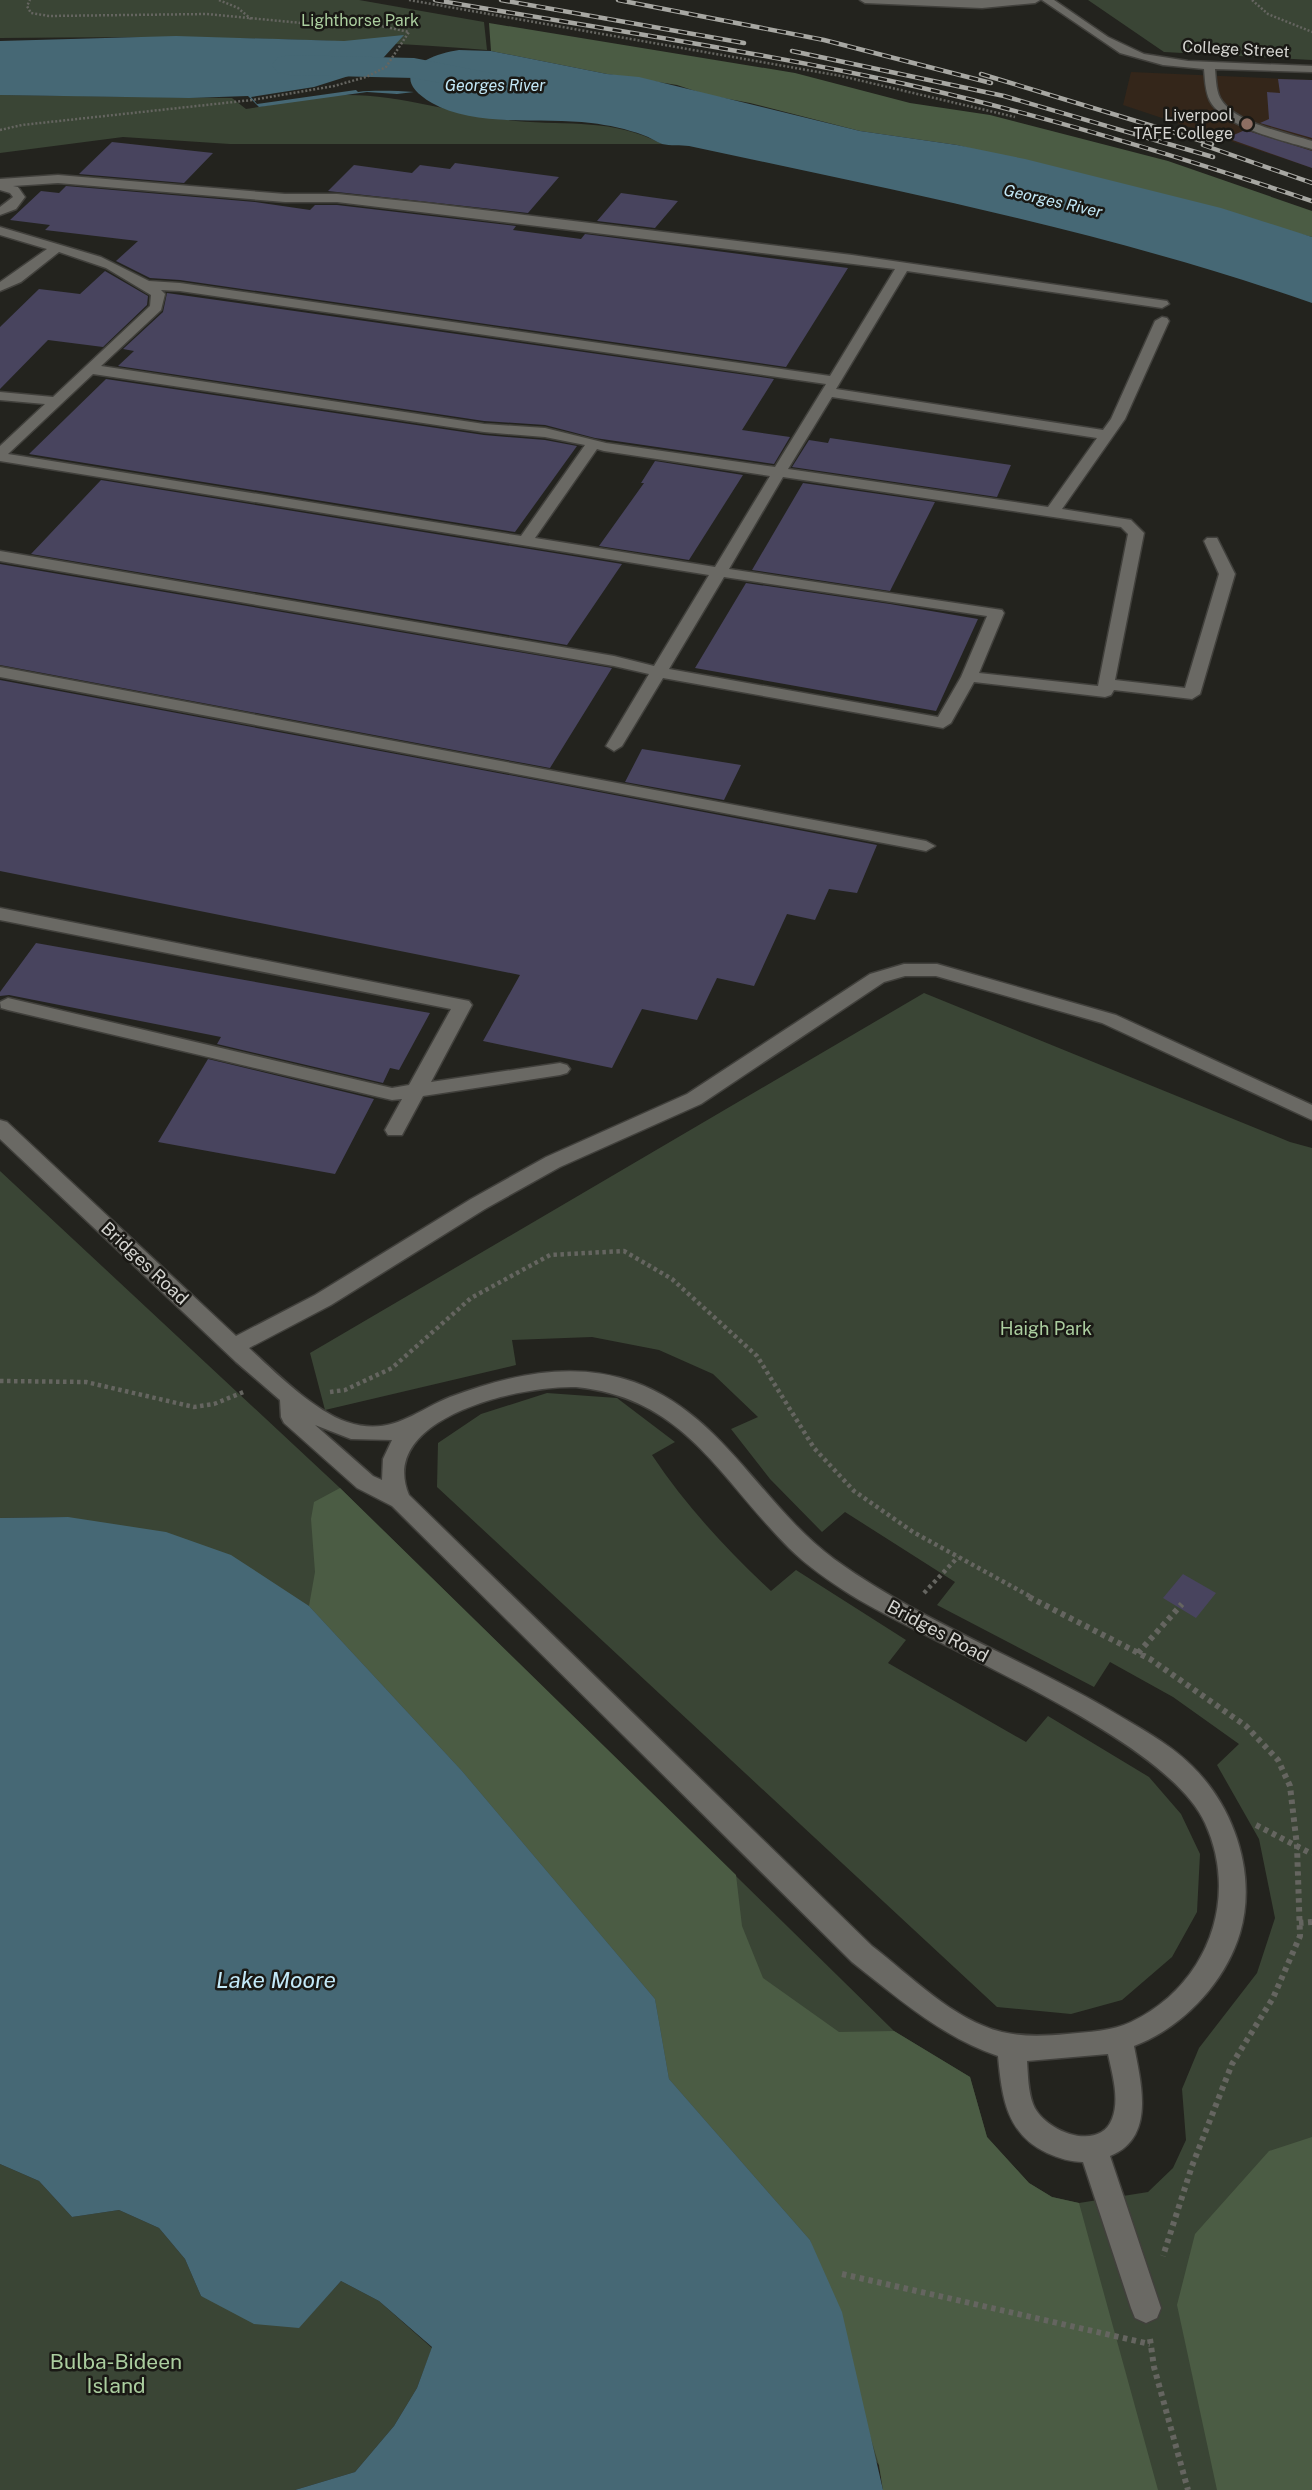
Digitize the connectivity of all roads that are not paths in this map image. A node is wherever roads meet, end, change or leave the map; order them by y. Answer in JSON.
{"nodes":[{"id":1,"x":865,"y":0,"type":"edge"},
{"id":2,"x":934,"y":0,"type":"edge"},
{"id":3,"x":945,"y":0,"type":"edge"},
{"id":4,"x":1035,"y":0,"type":"edge"},
{"id":5,"x":1047,"y":0,"type":"edge"},
{"id":6,"x":955,"y":2,"type":"edge"},
{"id":7,"x":1209,"y":64,"type":"junction"},
{"id":8,"x":1312,"y":69,"type":"edge"},
{"id":9,"x":1312,"y":145,"type":"edge"},
{"id":10,"x":0,"y":185,"type":"edge"},
{"id":11,"x":0,"y":211,"type":"edge"},
{"id":12,"x":0,"y":232,"type":"edge"},
{"id":13,"x":57,"y":248,"type":"junction"},
{"id":14,"x":903,"y":267,"type":"junction"},
{"id":15,"x":147,"y":285,"type":"junction"},
{"id":16,"x":0,"y":287,"type":"edge"},
{"id":17,"x":1162,"y":304,"type":"dead end"},
{"id":18,"x":1162,"y":321,"type":"dead end"},
{"id":19,"x":90,"y":369,"type":"junction"},
{"id":20,"x":831,"y":386,"type":"junction"},
{"id":21,"x":0,"y":397,"type":"edge"},
{"id":22,"x":57,"y":401,"type":"junction"},
{"id":23,"x":1107,"y":435,"type":"junction"},
{"id":24,"x":594,"y":443,"type":"junction"},
{"id":25,"x":0,"y":456,"type":"edge"},
{"id":26,"x":780,"y":472,"type":"junction"},
{"id":27,"x":1052,"y":512,"type":"junction"},
{"id":28,"x":525,"y":541,"type":"junction"},
{"id":29,"x":1212,"y":541,"type":"dead end"},
{"id":30,"x":0,"y":556,"type":"edge"},
{"id":31,"x":719,"y":572,"type":"junction"},
{"id":32,"x":0,"y":672,"type":"edge"},
{"id":33,"x":659,"y":672,"type":"junction"},
{"id":34,"x":969,"y":677,"type":"junction"},
{"id":35,"x":1106,"y":684,"type":"junction"},
{"id":36,"x":614,"y":746,"type":"dead end"},
{"id":37,"x":926,"y":846,"type":"dead end"},
{"id":38,"x":0,"y":914,"type":"edge"},
{"id":39,"x":8,"y":1004,"type":"dead end"},
{"id":40,"x":560,"y":1069,"type":"dead end"},
{"id":41,"x":417,"y":1088,"type":"junction"},
{"id":42,"x":1312,"y":1113,"type":"edge"},
{"id":43,"x":0,"y":1126,"type":"edge"},
{"id":44,"x":395,"y":1130,"type":"dead end"},
{"id":45,"x":234,"y":1346,"type":"junction"},
{"id":46,"x":291,"y":1396,"type":"junction"},
{"id":47,"x":419,"y":1424,"type":"junction"},
{"id":48,"x":400,"y":1500,"type":"junction"},
{"id":49,"x":1119,"y":2041,"type":"junction"},
{"id":50,"x":1011,"y":2047,"type":"junction"},
{"id":51,"x":1093,"y":2148,"type":"junction"},
{"id":52,"x":1146,"y":2308,"type":"road end"}],
"edges":[{"from":1,"to":6,"type":"street"},
{"from":2,"to":6,"type":"street"},
{"from":3,"to":6,"type":"street"},
{"from":4,"to":6,"type":"street"},
{"from":5,"to":7,"type":"street","name":"College Street"},
{"from":7,"to":8,"type":"street","name":"College Street"},
{"from":7,"to":9,"type":"street"},
{"from":10,"to":11,"type":"street"},
{"from":10,"to":14,"type":"street"},
{"from":12,"to":13,"type":"street"},
{"from":13,"to":15,"type":"street"},
{"from":13,"to":16,"type":"street"},
{"from":14,"to":17,"type":"street"},
{"from":14,"to":20,"type":"street"},
{"from":15,"to":19,"type":"street"},
{"from":15,"to":20,"type":"street"},
{"from":18,"to":23,"type":"street"},
{"from":19,"to":22,"type":"street"},
{"from":19,"to":24,"type":"street"},
{"from":20,"to":23,"type":"street"},
{"from":20,"to":26,"type":"street"},
{"from":21,"to":22,"type":"street"},
{"from":22,"to":25,"type":"street"},
{"from":23,"to":27,"type":"street"},
{"from":24,"to":26,"type":"street"},
{"from":24,"to":28,"type":"street"},
{"from":25,"to":28,"type":"street"},
{"from":26,"to":27,"type":"street"},
{"from":26,"to":31,"type":"street"},
{"from":27,"to":35,"type":"street"},
{"from":28,"to":31,"type":"street"},
{"from":29,"to":35,"type":"street"},
{"from":30,"to":33,"type":"street"},
{"from":31,"to":33,"type":"street"},
{"from":31,"to":34,"type":"street"},
{"from":32,"to":37,"type":"street"},
{"from":33,"to":34,"type":"street"},
{"from":33,"to":36,"type":"street"},
{"from":34,"to":35,"type":"street"},
{"from":38,"to":41,"type":"street"},
{"from":39,"to":41,"type":"street"},
{"from":40,"to":41,"type":"street"},
{"from":41,"to":44,"type":"street"},
{"from":42,"to":45,"type":"street"},
{"from":43,"to":45,"type":"street","name":"Bridges Road"},
{"from":45,"to":46,"type":"street","name":"Bridges Road"},
{"from":46,"to":47,"type":"street","name":"Bridges Road"},
{"from":46,"to":48,"type":"street","name":"Bridges Road"},
{"from":47,"to":48,"type":"street","name":"Bridges Road"},
{"from":47,"to":49,"type":"street","name":"Bridges Road"},
{"from":48,"to":50,"type":"street","name":"Bridges Road"},
{"from":49,"to":50,"type":"street","name":"Bridges Road"},
{"from":49,"to":51,"type":"street"},
{"from":50,"to":51,"type":"street"},
{"from":51,"to":52,"type":"street"}]}
